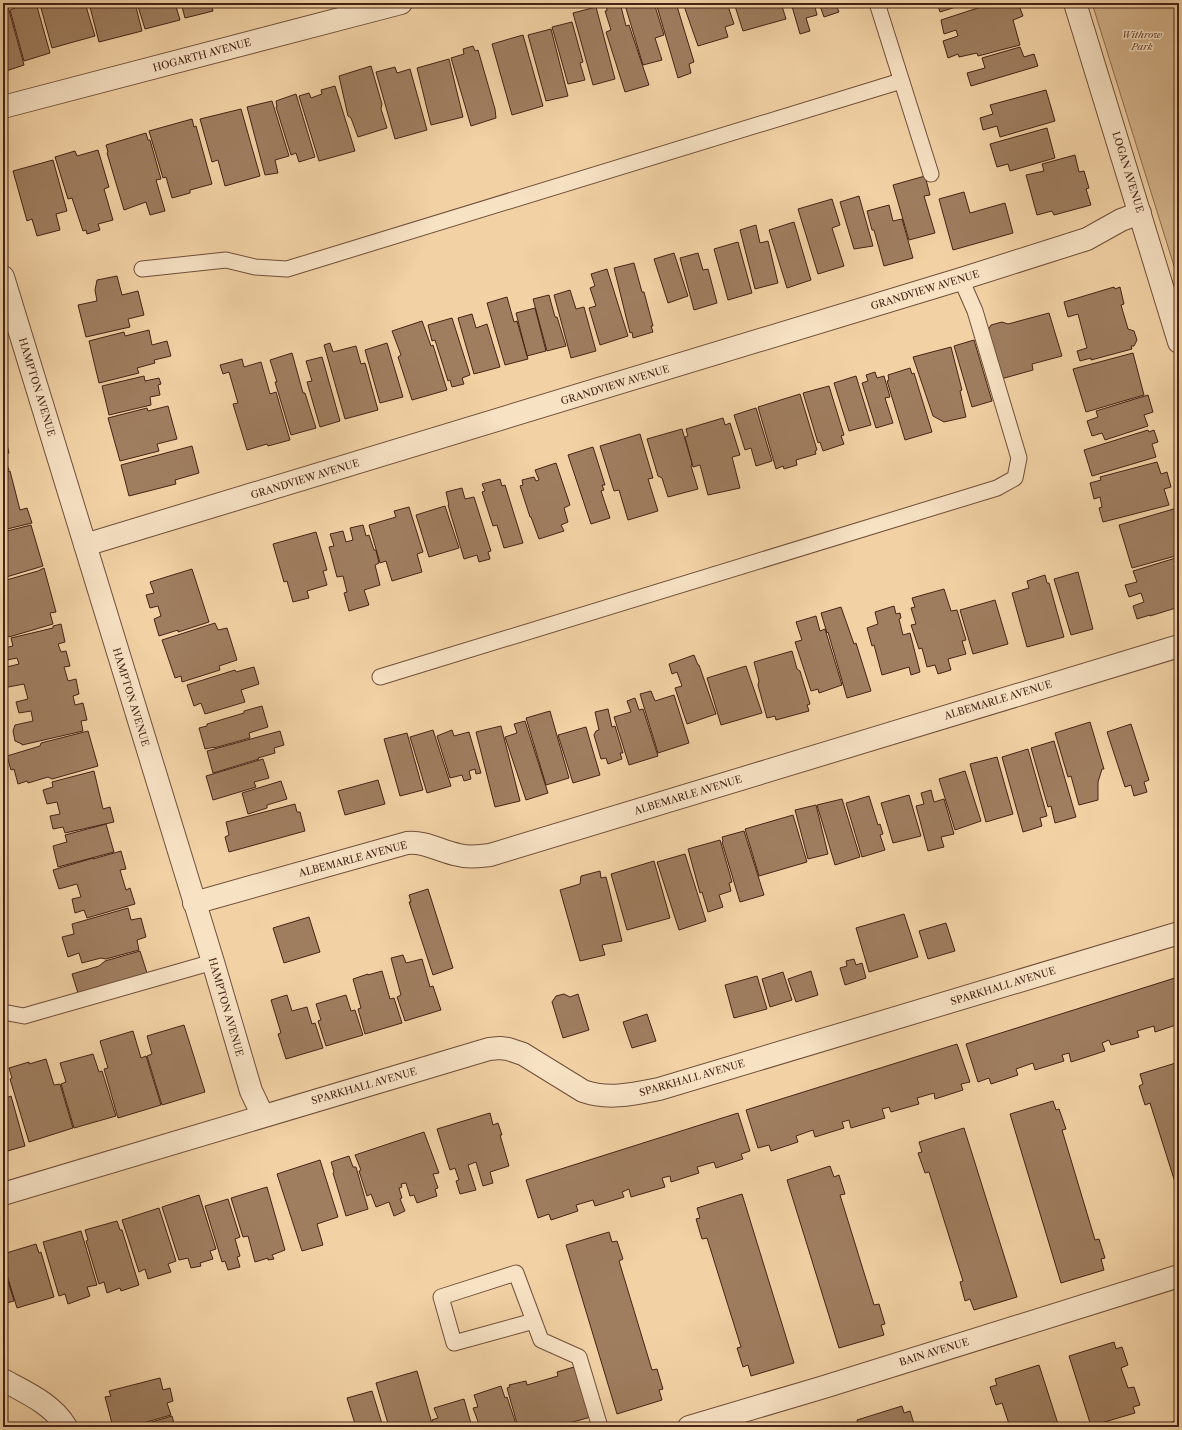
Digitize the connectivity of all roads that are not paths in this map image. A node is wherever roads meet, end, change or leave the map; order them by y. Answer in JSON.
{"nodes":[{"id":1,"x":401,"y":3,"type":"edge"},
{"id":2,"x":877,"y":3,"type":"edge"},
{"id":3,"x":1075,"y":3,"type":"edge"},
{"id":4,"x":901,"y":81,"type":"junction"},
{"id":5,"x":3,"y":107,"type":"edge"},
{"id":6,"x":931,"y":174,"type":"dead end"},
{"id":7,"x":1140,"y":213,"type":"junction"},
{"id":8,"x":142,"y":269,"type":"dead end"},
{"id":9,"x":3,"y":277,"type":"edge"},
{"id":10,"x":961,"y":279,"type":"junction"},
{"id":11,"x":1179,"y":342,"type":"edge"},
{"id":12,"x":85,"y":546,"type":"junction"},
{"id":13,"x":1179,"y":646,"type":"edge"},
{"id":14,"x":380,"y":677,"type":"dead end"},
{"id":15,"x":194,"y":903,"type":"junction"},
{"id":16,"x":1179,"y":933,"type":"edge"},
{"id":17,"x":213,"y":962,"type":"junction"},
{"id":18,"x":3,"y":1012,"type":"edge"},
{"id":19,"x":263,"y":1116,"type":"junction"},
{"id":20,"x":3,"y":1194,"type":"edge"},
{"id":21,"x":1179,"y":1276,"type":"edge"},
{"id":22,"x":534,"y":1321,"type":"junction"},
{"id":23,"x":3,"y":1380,"type":"edge"},
{"id":24,"x":66,"y":1427,"type":"edge"},
{"id":25,"x":600,"y":1427,"type":"edge"},
{"id":26,"x":689,"y":1427,"type":"edge"}],
"edges":[{"from":1,"to":5,"type":"street","name":"HOGARTH AVENUE"},
{"from":2,"to":4,"type":"lane"},
{"from":3,"to":7,"type":"street","name":"LOGAN AVENUE"},
{"from":4,"to":6,"type":"lane"},
{"from":4,"to":8,"type":"lane"},
{"from":7,"to":10,"type":"street","name":"GRANDVIEW AVENUE"},
{"from":7,"to":11,"type":"street","name":"LOGAN AVENUE"},
{"from":9,"to":12,"type":"street","name":"HAMPTON AVENUE"},
{"from":10,"to":12,"type":"street","name":"GRANDVIEW AVENUE"},
{"from":10,"to":14,"type":"lane"},
{"from":12,"to":15,"type":"street","name":"HAMPTON AVENUE"},
{"from":13,"to":15,"type":"street","name":"ALBEMARLE AVENUE"},
{"from":15,"to":17,"type":"street","name":"HAMPTON AVENUE"},
{"from":16,"to":19,"type":"street","name":"SPARKHALL AVENUE"},
{"from":17,"to":18,"type":"lane"},
{"from":17,"to":19,"type":"street","name":"HAMPTON AVENUE"},
{"from":19,"to":20,"type":"street","name":"SPARKHALL AVENUE"},
{"from":21,"to":26,"type":"street","name":"BAIN AVENUE"},
{"from":22,"to":22,"type":"lane"},
{"from":22,"to":25,"type":"lane"},
{"from":23,"to":24,"type":"street"}]}
